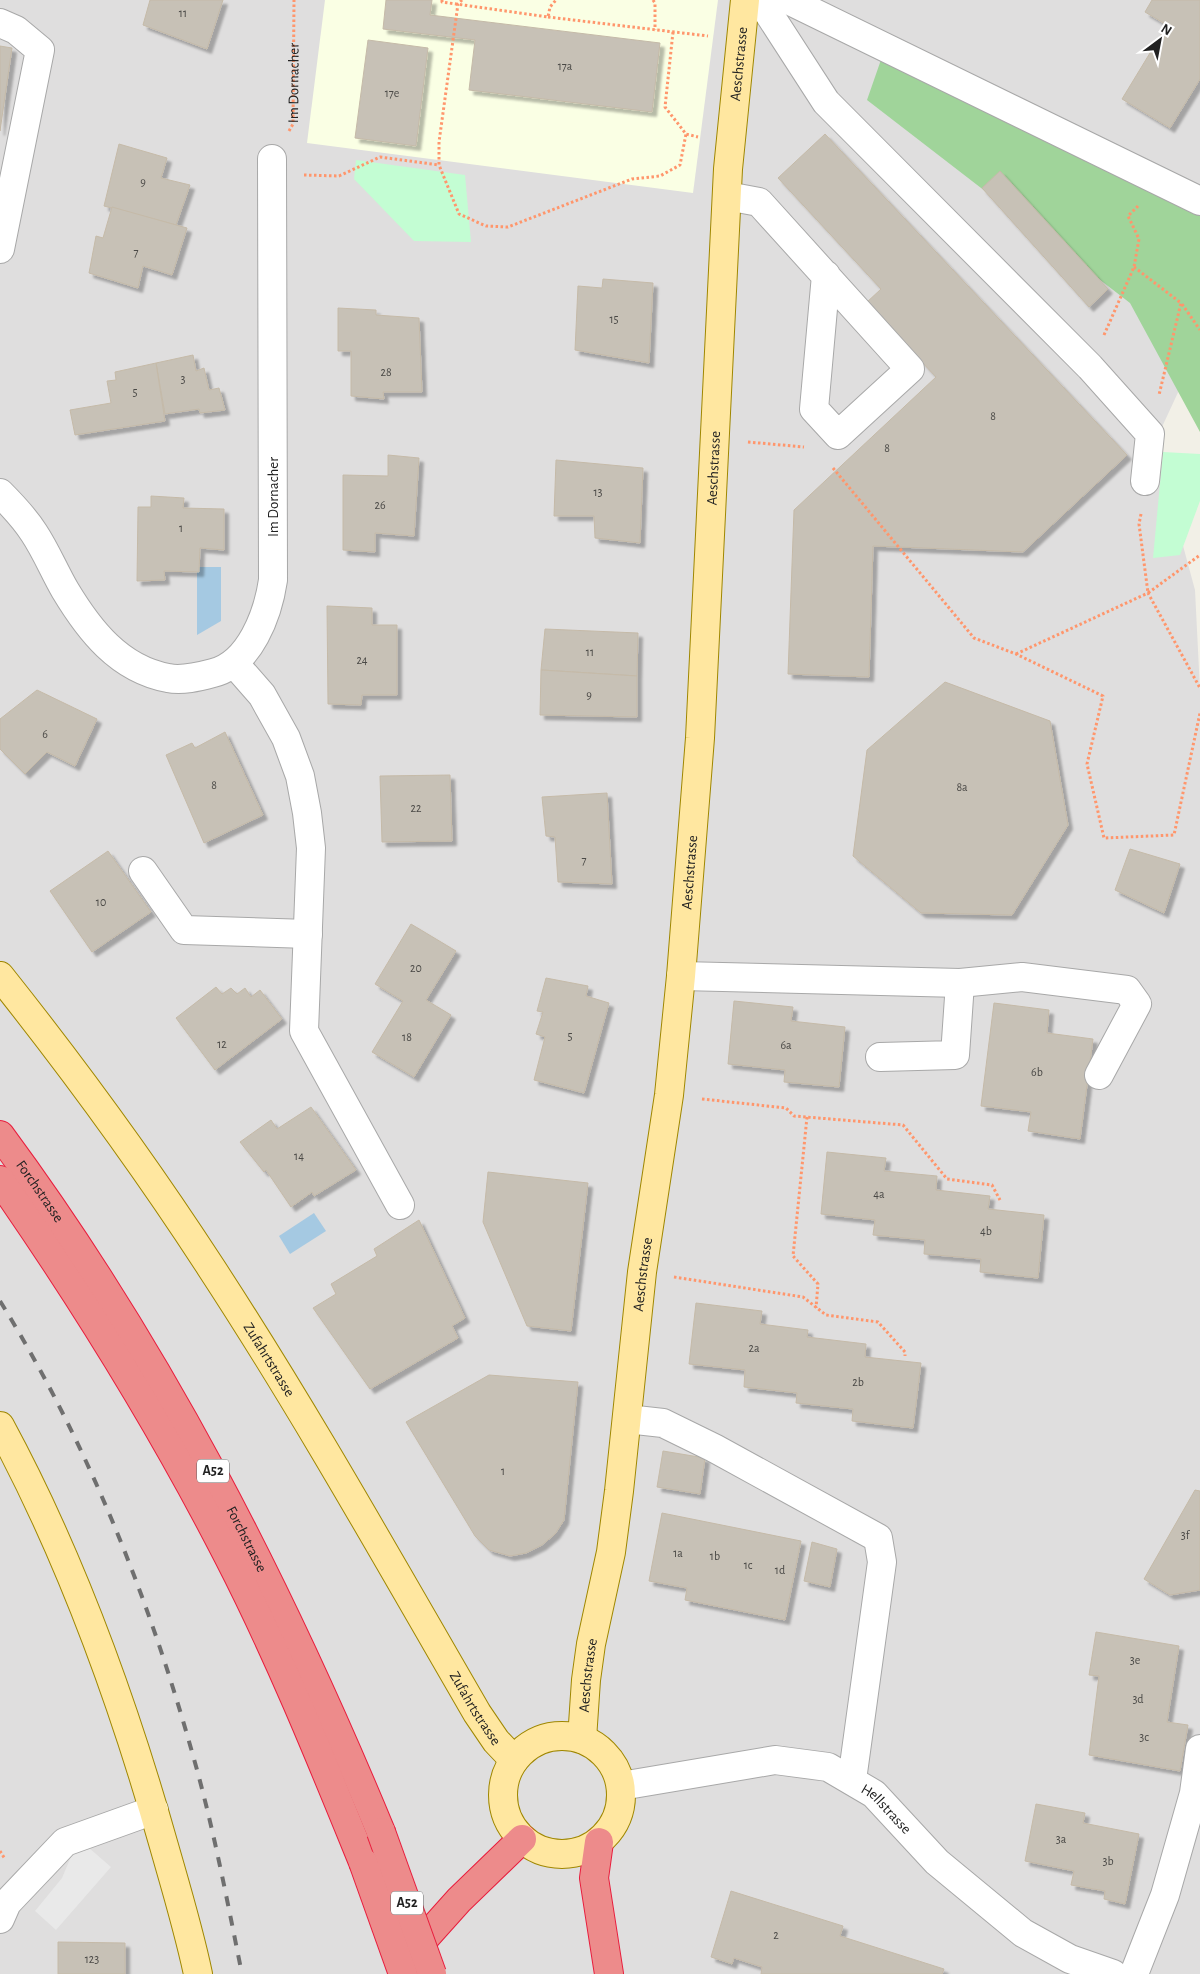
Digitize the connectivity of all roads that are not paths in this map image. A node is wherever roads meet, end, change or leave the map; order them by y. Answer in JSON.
{"nodes":[{"id":1,"x":745,"y":0,"type":"edge"},
{"id":2,"x":760,"y":0,"type":"edge"},
{"id":3,"x":788,"y":0,"type":"edge"},
{"id":4,"x":0,"y":23,"type":"edge"},
{"id":5,"x":272,"y":160,"type":"road end"},
{"id":6,"x":727,"y":196,"type":"junction"},
{"id":7,"x":1200,"y":202,"type":"edge"},
{"id":8,"x":0,"y":249,"type":"edge"},
{"id":9,"x":826,"y":275,"type":"junction"},
{"id":10,"x":1145,"y":481,"type":"road end"},
{"id":11,"x":0,"y":493,"type":"edge"},
{"id":12,"x":234,"y":663,"type":"junction"},
{"id":13,"x":143,"y":871,"type":"dead end"},
{"id":14,"x":308,"y":934,"type":"junction"},
{"id":15,"x":0,"y":976,"type":"edge"},
{"id":16,"x":681,"y":976,"type":"junction"},
{"id":17,"x":960,"y":983,"type":"junction"},
{"id":18,"x":880,"y":1056,"type":"dead end"},
{"id":19,"x":1099,"y":1075,"type":"dead end"},
{"id":20,"x":0,"y":1135,"type":"edge"},
{"id":21,"x":0,"y":1180,"type":"edge"},
{"id":22,"x":400,"y":1205,"type":"dead end"},
{"id":23,"x":627,"y":1419,"type":"junction"},
{"id":24,"x":0,"y":1426,"type":"edge"},
{"id":25,"x":582,"y":1739,"type":"junction"},
{"id":26,"x":1200,"y":1749,"type":"edge"},
{"id":27,"x":514,"y":1760,"type":"junction"},
{"id":28,"x":852,"y":1780,"type":"junction"},
{"id":29,"x":621,"y":1786,"type":"junction"},
{"id":30,"x":154,"y":1810,"type":"junction"},
{"id":31,"x":522,"y":1839,"type":"junction"},
{"id":32,"x":599,"y":1842,"type":"junction"},
{"id":33,"x":0,"y":1919,"type":"edge"},
{"id":34,"x":198,"y":1974,"type":"edge"},
{"id":35,"x":398,"y":1974,"type":"edge"},
{"id":36,"x":403,"y":1974,"type":"edge"},
{"id":37,"x":432,"y":1974,"type":"edge"},
{"id":38,"x":610,"y":1974,"type":"edge"},
{"id":39,"x":1113,"y":1974,"type":"edge"},
{"id":40,"x":1134,"y":1974,"type":"edge"}],
"edges":[{"from":1,"to":6,"type":"main road","name":"Aeschstrasse"},
{"from":2,"to":10,"type":"street"},
{"from":3,"to":7,"type":"street"},
{"from":4,"to":8,"type":"street"},
{"from":5,"to":12,"type":"street","name":"Im Dornacher"},
{"from":6,"to":9,"type":"street"},
{"from":6,"to":16,"type":"main road","name":"Aeschstrasse"},
{"from":9,"to":9,"type":"street"},
{"from":11,"to":12,"type":"street","name":"Im Dornacher"},
{"from":12,"to":14,"type":"street"},
{"from":13,"to":14,"type":"street"},
{"from":14,"to":22,"type":"street"},
{"from":15,"to":27,"type":"main road","name":"Zufahrtstrasse"},
{"from":16,"to":17,"type":"street"},
{"from":16,"to":23,"type":"main road","name":"Aeschstrasse"},
{"from":17,"to":18,"type":"street"},
{"from":17,"to":19,"type":"street"},
{"from":20,"to":37,"type":"highway","name":"Forchstrasse","number":"A52","bridge":true},
{"from":21,"to":36,"type":"highway","name":"Forchstrasse","number":"A52","bridge":true},
{"from":23,"to":25,"type":"main road","name":"Aeschstrasse"},
{"from":23,"to":28,"type":"street"},
{"from":24,"to":30,"type":"main road"},
{"from":25,"to":27,"type":"main road"},
{"from":25,"to":29,"type":"main road"},
{"from":26,"to":40,"type":"street"},
{"from":27,"to":31,"type":"main road"},
{"from":28,"to":29,"type":"street","name":"Hellstrasse"},
{"from":28,"to":39,"type":"street","name":"Hellstrasse"},
{"from":29,"to":32,"type":"main road"},
{"from":30,"to":33,"type":"street"},
{"from":30,"to":34,"type":"main road"},
{"from":31,"to":32,"type":"main road"},
{"from":31,"to":35,"type":"highway"},
{"from":32,"to":38,"type":"highway"}]}
